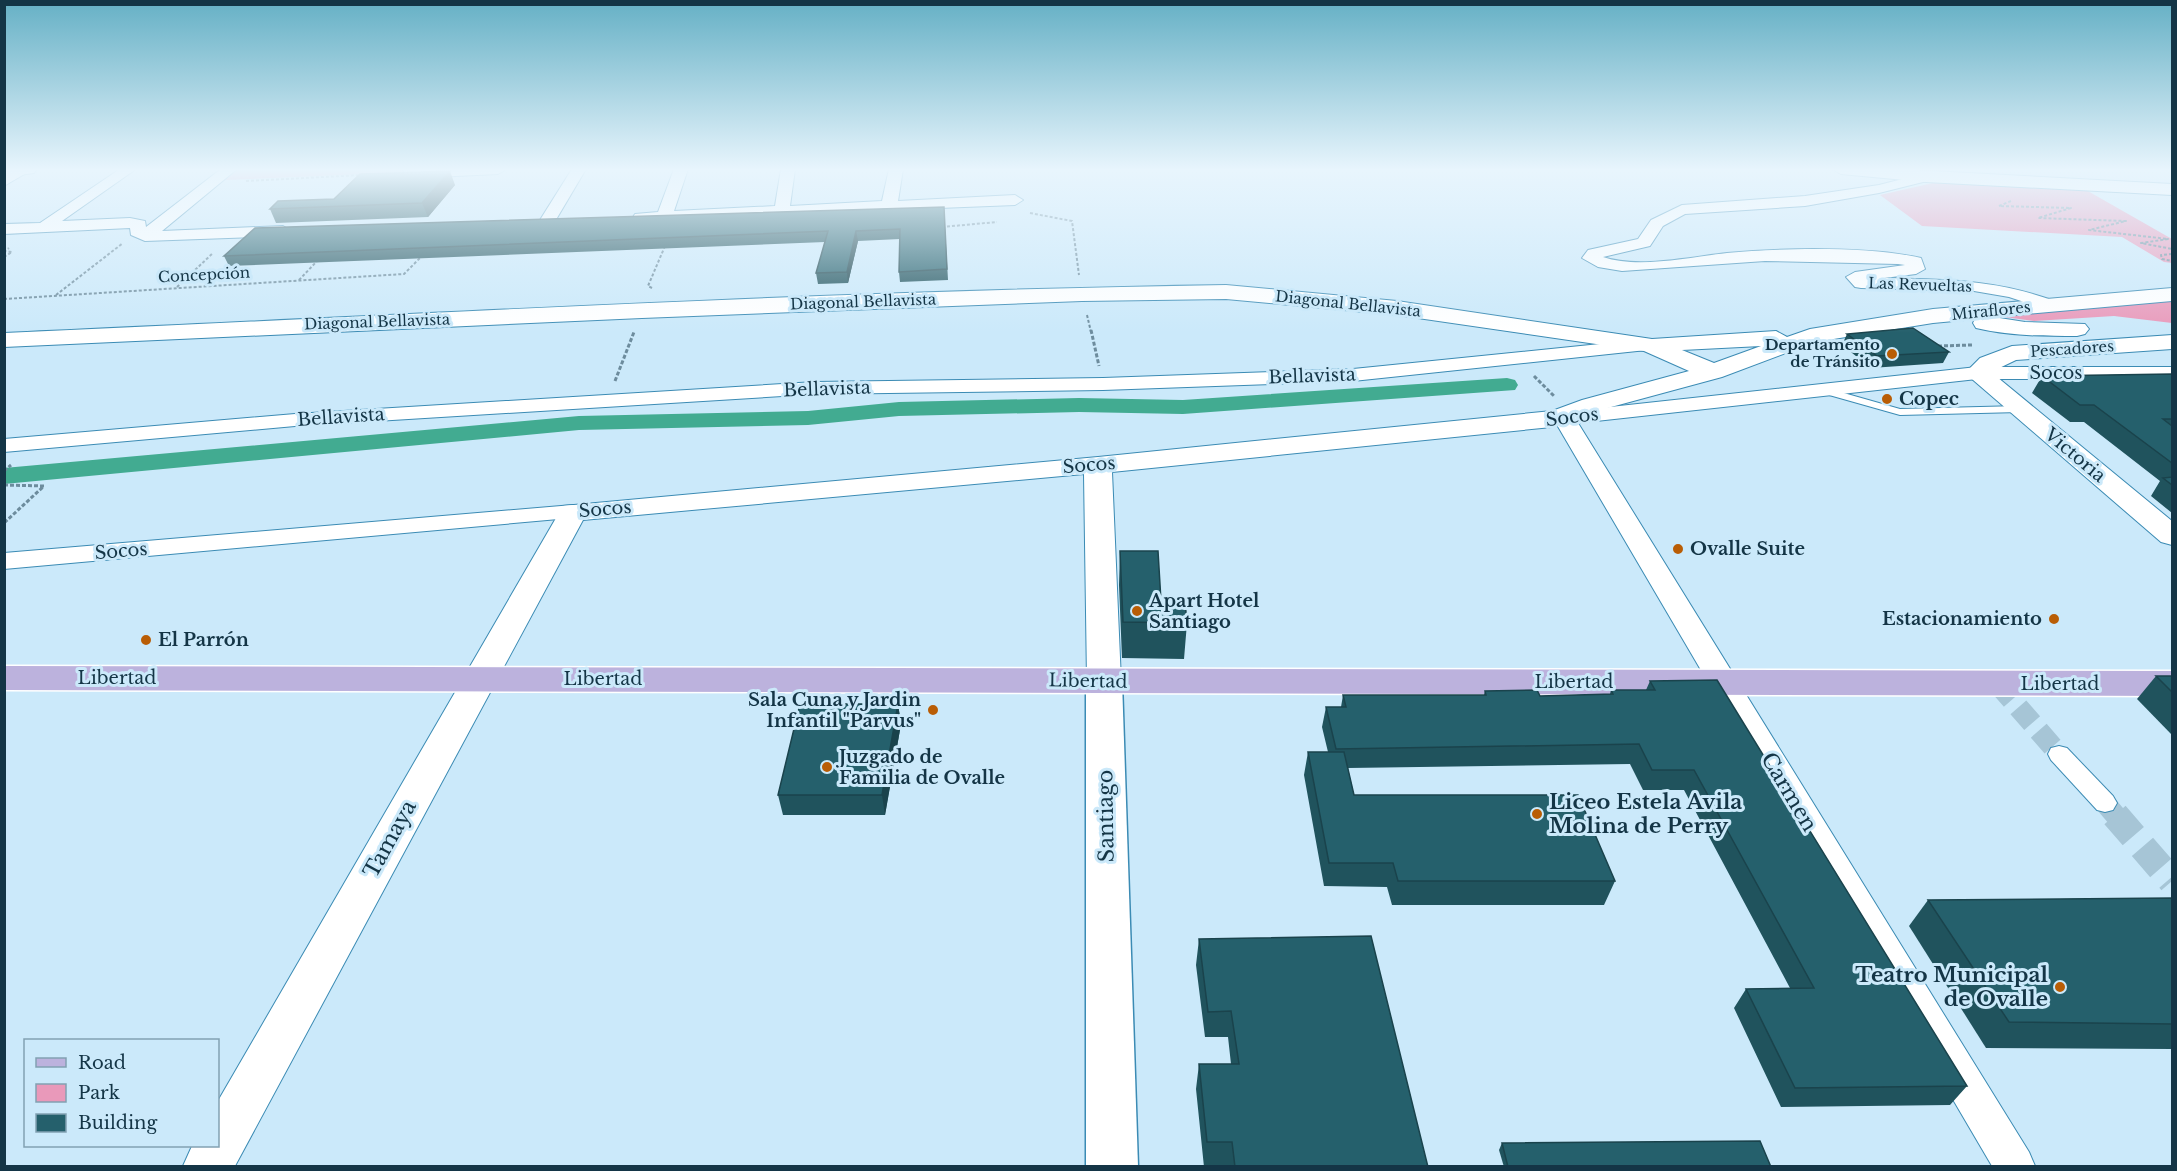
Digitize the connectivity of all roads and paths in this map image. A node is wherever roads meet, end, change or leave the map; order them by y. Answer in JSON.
{"nodes":[{"id":1,"x":50,"y":224,"type":"edge"},
{"id":2,"x":116,"y":224,"type":"edge"},
{"id":3,"x":136,"y":224,"type":"edge"},
{"id":4,"x":158,"y":224,"type":"edge"},
{"id":5,"x":975,"y":224,"type":"edge"},
{"id":6,"x":1072,"y":224,"type":"edge"},
{"id":7,"x":1657,"y":224,"type":"edge"},
{"id":8,"x":2116,"y":224,"type":"edge"},
{"id":9,"x":45,"y":227,"type":"junction"},
{"id":10,"x":933,"y":228,"type":"edge"},
{"id":11,"x":4,"y":229,"type":"edge"},
{"id":12,"x":302,"y":230,"type":"edge"},
{"id":13,"x":235,"y":233,"type":"junction"},
{"id":14,"x":143,"y":235,"type":"junction"},
{"id":15,"x":2172,"y":249,"type":"edge"},
{"id":16,"x":323,"y":254,"type":"edge"},
{"id":17,"x":424,"y":254,"type":"edge"},
{"id":18,"x":2172,"y":254,"type":"edge"},
{"id":19,"x":2172,"y":261,"type":"edge"},
{"id":20,"x":299,"y":281,"type":"junction"},
{"id":21,"x":176,"y":287,"type":"junction"},
{"id":22,"x":1082,"y":294,"type":"junction"},
{"id":23,"x":2172,"y":295,"type":"edge"},
{"id":24,"x":55,"y":296,"type":"junction"},
{"id":25,"x":4,"y":299,"type":"edge"},
{"id":26,"x":2049,"y":305,"type":"junction"},
{"id":27,"x":1933,"y":316,"type":"junction"},
{"id":28,"x":1810,"y":336,"type":"junction"},
{"id":29,"x":4,"y":340,"type":"edge"},
{"id":30,"x":2172,"y":341,"type":"edge"},
{"id":31,"x":1649,"y":345,"type":"junction"},
{"id":32,"x":1936,"y":346,"type":"edge"},
{"id":33,"x":1518,"y":358,"type":"junction"},
{"id":34,"x":1987,"y":366,"type":"junction"},
{"id":35,"x":1713,"y":372,"type":"junction"},
{"id":36,"x":2172,"y":373,"type":"edge"},
{"id":37,"x":1103,"y":384,"type":"junction"},
{"id":38,"x":1817,"y":389,"type":"junction"},
{"id":39,"x":2020,"y":409,"type":"junction"},
{"id":40,"x":1558,"y":418,"type":"junction"},
{"id":41,"x":4,"y":446,"type":"edge"},
{"id":42,"x":1098,"y":465,"type":"junction"},
{"id":43,"x":4,"y":485,"type":"edge"},
{"id":44,"x":573,"y":512,"type":"junction"},
{"id":45,"x":4,"y":523,"type":"edge"},
{"id":46,"x":2172,"y":536,"type":"edge"},
{"id":47,"x":4,"y":561,"type":"edge"},
{"id":48,"x":4,"y":678,"type":"edge"},
{"id":49,"x":479,"y":680,"type":"junction"},
{"id":50,"x":1104,"y":681,"type":"junction"},
{"id":51,"x":1723,"y":682,"type":"junction"},
{"id":52,"x":2172,"y":684,"type":"edge"},
{"id":53,"x":2059,"y":754,"type":"tunnel mouth"},
{"id":54,"x":2105,"y":803,"type":"tunnel mouth"},
{"id":55,"x":208,"y":1167,"type":"edge"},
{"id":56,"x":1112,"y":1167,"type":"edge"},
{"id":57,"x":2015,"y":1167,"type":"edge"}],
"edges":[{"from":1,"to":9,"type":"street"},
{"from":2,"to":9,"type":"street"},
{"from":3,"to":14,"type":"street"},
{"from":4,"to":14,"type":"street"},
{"from":5,"to":10,"type":"path"},
{"from":6,"to":22,"type":"path"},
{"from":7,"to":26,"type":"street","name":"Las Revueltas"},
{"from":8,"to":15,"type":"path"},
{"from":9,"to":11,"type":"street"},
{"from":12,"to":13,"type":"street"},
{"from":13,"to":14,"type":"street"},
{"from":13,"to":21,"type":"path"},
{"from":14,"to":24,"type":"path"},
{"from":16,"to":20,"type":"path"},
{"from":17,"to":20,"type":"path","name":"Concepción"},
{"from":18,"to":19,"type":"path"},
{"from":20,"to":21,"type":"path","name":"Concepción"},
{"from":21,"to":24,"type":"path","name":"Concepción"},
{"from":22,"to":29,"type":"street","name":"Diagonal Bellavista"},
{"from":22,"to":31,"type":"street","name":"Diagonal Bellavista"},
{"from":22,"to":37,"type":"path"},
{"from":23,"to":26,"type":"street","name":"Miraflores"},
{"from":24,"to":25,"type":"path","name":"Concepción"},
{"from":26,"to":27,"type":"street","name":"Miraflores"},
{"from":27,"to":28,"type":"street","name":"Miraflores"},
{"from":27,"to":30,"type":"street"},
{"from":28,"to":31,"type":"street","name":"Miraflores"},
{"from":28,"to":35,"type":"street","name":"Miraflores"},
{"from":30,"to":34,"type":"street","name":"Pescadores"},
{"from":31,"to":33,"type":"street","name":"Bellavista"},
{"from":31,"to":35,"type":"street","name":"Diagonal Bellavista"},
{"from":32,"to":34,"type":"path"},
{"from":33,"to":37,"type":"street","name":"Bellavista"},
{"from":33,"to":40,"type":"path"},
{"from":34,"to":36,"type":"street","name":"Socos"},
{"from":34,"to":38,"type":"street","name":"Socos"},
{"from":34,"to":39,"type":"street","name":"Victoria"},
{"from":35,"to":40,"type":"street","name":"Miraflores"},
{"from":37,"to":41,"type":"street","name":"Bellavista"},
{"from":38,"to":39,"type":"lane"},
{"from":38,"to":40,"type":"street","name":"Socos"},
{"from":39,"to":46,"type":"street","name":"Victoria"},
{"from":40,"to":42,"type":"street","name":"Socos"},
{"from":40,"to":51,"type":"street","name":"Carmen"},
{"from":42,"to":44,"type":"street","name":"Socos"},
{"from":42,"to":50,"type":"street","name":"Santiago"},
{"from":43,"to":45,"type":"path"},
{"from":44,"to":47,"type":"street","name":"Socos"},
{"from":44,"to":49,"type":"street","name":"Tamaya"},
{"from":48,"to":49,"type":"main road","name":"Libertad"},
{"from":49,"to":50,"type":"main road","name":"Libertad"},
{"from":49,"to":55,"type":"street","name":"Tamaya"},
{"from":50,"to":51,"type":"main road","name":"Libertad"},
{"from":50,"to":56,"type":"main road","name":"Santiago"},
{"from":51,"to":52,"type":"main road","name":"Libertad"},
{"from":51,"to":57,"type":"street","name":"Carmen"},
{"from":53,"to":54,"type":"street"}]}
